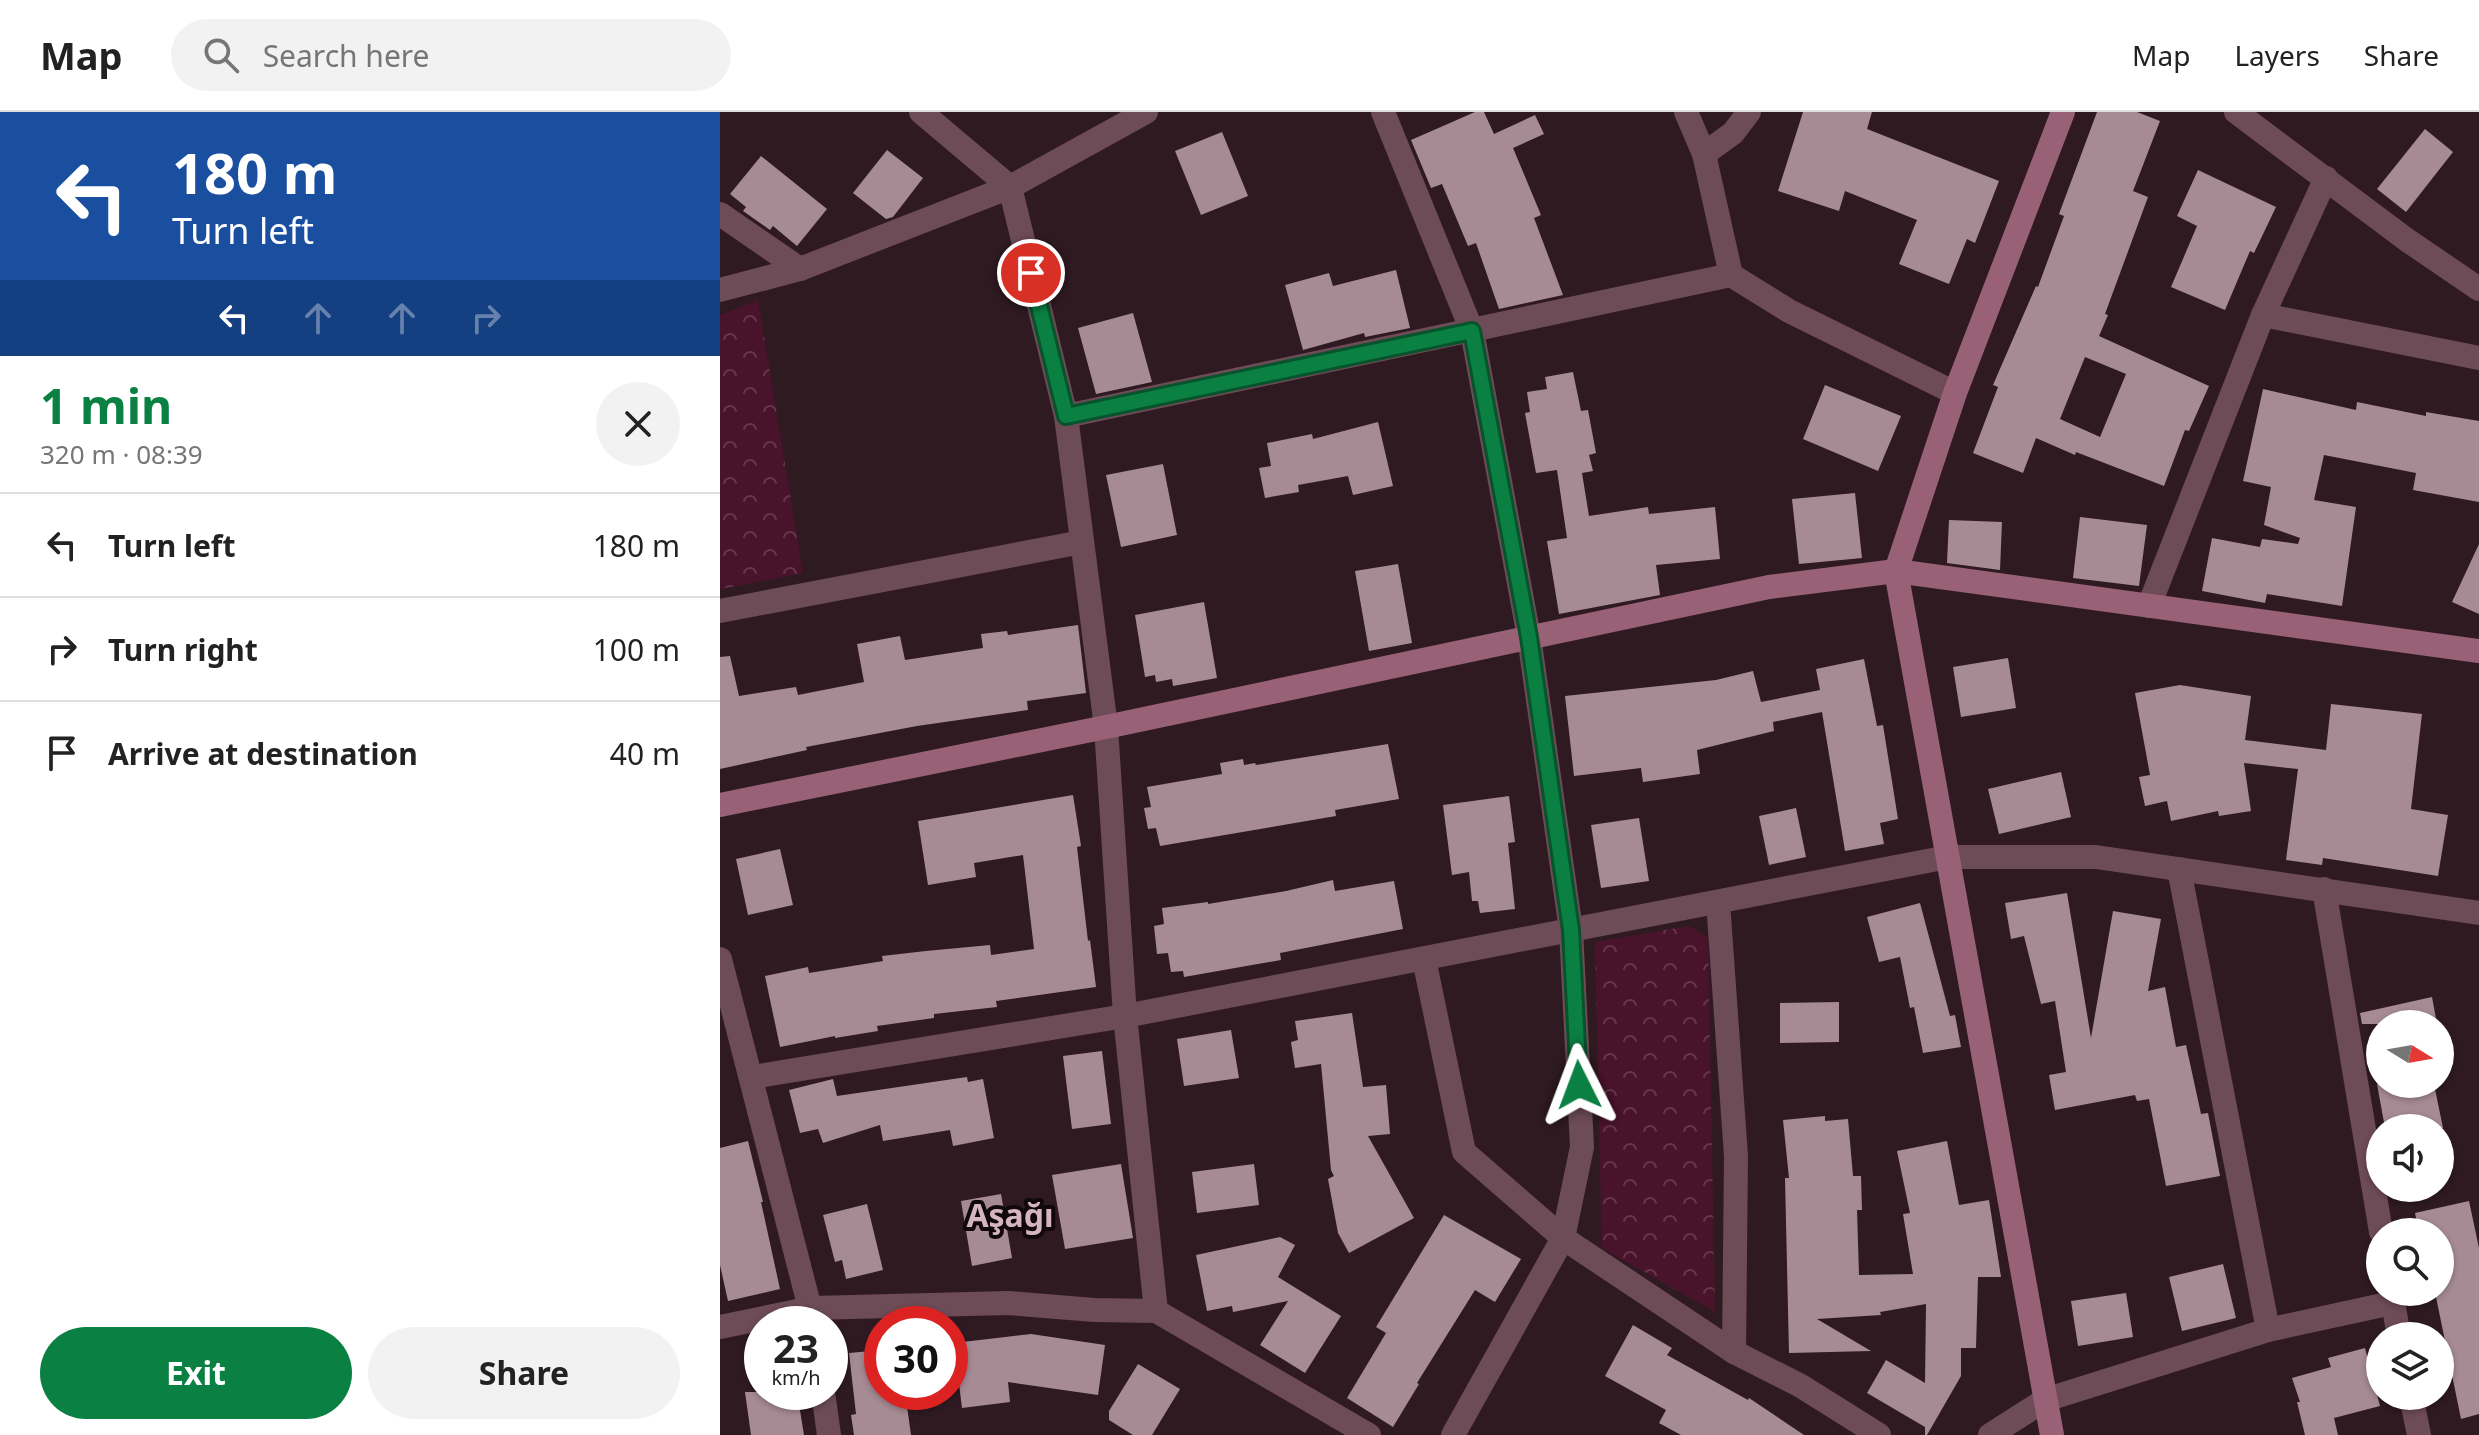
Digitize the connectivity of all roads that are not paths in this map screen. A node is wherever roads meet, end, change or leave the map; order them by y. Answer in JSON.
{"nodes":[{"id":1,"x":921,"y":112,"type":"edge"},
{"id":2,"x":1146,"y":112,"type":"edge"},
{"id":3,"x":1383,"y":112,"type":"edge"},
{"id":4,"x":1686,"y":112,"type":"edge"},
{"id":5,"x":1749,"y":112,"type":"edge"},
{"id":6,"x":2063,"y":112,"type":"edge"},
{"id":7,"x":2236,"y":112,"type":"edge"},
{"id":8,"x":1704,"y":154,"type":"junction"},
{"id":9,"x":2326,"y":178,"type":"junction"},
{"id":10,"x":1010,"y":187,"type":"junction"},
{"id":11,"x":720,"y":214,"type":"edge"},
{"id":12,"x":800,"y":269,"type":"junction"},
{"id":13,"x":1731,"y":275,"type":"junction"},
{"id":14,"x":2479,"y":289,"type":"edge"},
{"id":15,"x":720,"y":290,"type":"edge"},
{"id":16,"x":2263,"y":315,"type":"junction"},
{"id":17,"x":1472,"y":331,"type":"junction"},
{"id":18,"x":2477,"y":351,"type":"edge"},
{"id":19,"x":1955,"y":393,"type":"junction"},
{"id":20,"x":1066,"y":416,"type":"junction"},
{"id":21,"x":1082,"y":542,"type":"junction"},
{"id":22,"x":1896,"y":571,"type":"junction"},
{"id":23,"x":2149,"y":606,"type":"junction"},
{"id":24,"x":720,"y":611,"type":"edge"},
{"id":25,"x":1529,"y":637,"type":"junction"},
{"id":26,"x":2479,"y":651,"type":"edge"},
{"id":27,"x":1106,"y":727,"type":"junction"},
{"id":28,"x":720,"y":805,"type":"edge"},
{"id":29,"x":1948,"y":857,"type":"junction"},
{"id":30,"x":2179,"y":869,"type":"junction"},
{"id":31,"x":2324,"y":889,"type":"junction"},
{"id":32,"x":1718,"y":902,"type":"junction"},
{"id":33,"x":2479,"y":913,"type":"edge"},
{"id":34,"x":1571,"y":930,"type":"junction"},
{"id":35,"x":720,"y":959,"type":"edge"},
{"id":36,"x":1424,"y":959,"type":"junction"},
{"id":37,"x":1125,"y":1016,"type":"junction"},
{"id":38,"x":752,"y":1077,"type":"junction"},
{"id":39,"x":2379,"y":1218,"type":"edge"},
{"id":40,"x":1563,"y":1238,"type":"junction"},
{"id":41,"x":2366,"y":1305,"type":"edge"},
{"id":42,"x":810,"y":1306,"type":"edge"},
{"id":43,"x":1156,"y":1311,"type":"junction"},
{"id":44,"x":848,"y":1314,"type":"edge"},
{"id":45,"x":744,"y":1324,"type":"edge"},
{"id":46,"x":720,"y":1327,"type":"edge"},
{"id":47,"x":2268,"y":1330,"type":"junction"},
{"id":48,"x":1734,"y":1352,"type":"junction"},
{"id":49,"x":2045,"y":1400,"type":"junction"},
{"id":50,"x":826,"y":1410,"type":"edge"},
{"id":51,"x":2414,"y":1410,"type":"edge"},
{"id":52,"x":829,"y":1435,"type":"edge"},
{"id":53,"x":1369,"y":1435,"type":"edge"},
{"id":54,"x":1453,"y":1435,"type":"edge"},
{"id":55,"x":1879,"y":1435,"type":"edge"},
{"id":56,"x":1990,"y":1435,"type":"edge"},
{"id":57,"x":2052,"y":1435,"type":"edge"},
{"id":58,"x":2419,"y":1435,"type":"edge"}],
"edges":[{"from":1,"to":10,"type":"street"},
{"from":2,"to":10,"type":"street"},
{"from":3,"to":17,"type":"street"},
{"from":4,"to":8,"type":"street"},
{"from":5,"to":8,"type":"street"},
{"from":6,"to":19,"type":"street"},
{"from":7,"to":9,"type":"street"},
{"from":8,"to":13,"type":"street"},
{"from":9,"to":14,"type":"street"},
{"from":9,"to":16,"type":"street"},
{"from":10,"to":12,"type":"street"},
{"from":10,"to":20,"type":"street"},
{"from":11,"to":12,"type":"street"},
{"from":12,"to":15,"type":"street"},
{"from":13,"to":17,"type":"street"},
{"from":13,"to":19,"type":"street"},
{"from":16,"to":18,"type":"street"},
{"from":16,"to":23,"type":"street"},
{"from":17,"to":20,"type":"street"},
{"from":17,"to":25,"type":"street"},
{"from":19,"to":22,"type":"street"},
{"from":20,"to":21,"type":"street"},
{"from":21,"to":24,"type":"street"},
{"from":21,"to":27,"type":"street"},
{"from":22,"to":23,"type":"street"},
{"from":22,"to":25,"type":"street"},
{"from":22,"to":29,"type":"street"},
{"from":23,"to":26,"type":"street"},
{"from":25,"to":27,"type":"street"},
{"from":25,"to":34,"type":"street"},
{"from":27,"to":28,"type":"street"},
{"from":27,"to":37,"type":"street"},
{"from":29,"to":30,"type":"street"},
{"from":29,"to":32,"type":"street"},
{"from":29,"to":49,"type":"street"},
{"from":30,"to":31,"type":"street"},
{"from":30,"to":47,"type":"street"},
{"from":31,"to":33,"type":"street"},
{"from":31,"to":39,"type":"street"},
{"from":32,"to":34,"type":"street"},
{"from":32,"to":48,"type":"street"},
{"from":34,"to":36,"type":"street"},
{"from":34,"to":40,"type":"street"},
{"from":35,"to":38,"type":"street"},
{"from":36,"to":37,"type":"street"},
{"from":36,"to":40,"type":"street"},
{"from":37,"to":38,"type":"street"},
{"from":37,"to":43,"type":"street"},
{"from":38,"to":42,"type":"street"},
{"from":40,"to":48,"type":"street"},
{"from":40,"to":54,"type":"street"},
{"from":41,"to":47,"type":"street"},
{"from":43,"to":44,"type":"street"},
{"from":43,"to":53,"type":"street"},
{"from":45,"to":46,"type":"street"},
{"from":47,"to":49,"type":"street"},
{"from":48,"to":55,"type":"street"},
{"from":49,"to":56,"type":"street"},
{"from":49,"to":57,"type":"street"},
{"from":50,"to":52,"type":"street"},
{"from":51,"to":58,"type":"street"}]}
